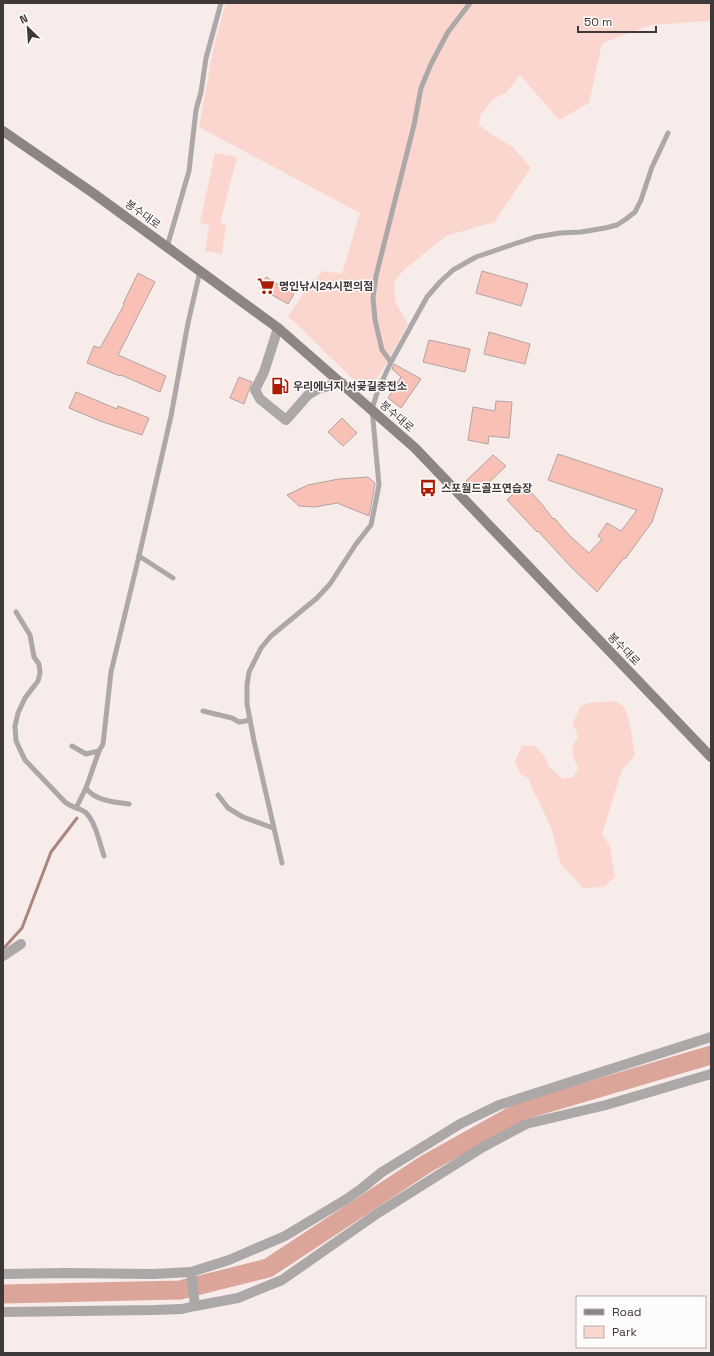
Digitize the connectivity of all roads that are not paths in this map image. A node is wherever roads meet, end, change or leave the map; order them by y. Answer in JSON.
{"nodes":[{"id":1,"x":222,"y":3,"type":"edge"},
{"id":2,"x":470,"y":3,"type":"edge"},
{"id":3,"x":3,"y":132,"type":"edge"},
{"id":4,"x":668,"y":133,"type":"dead end"},
{"id":5,"x":167,"y":246,"type":"junction"},
{"id":6,"x":200,"y":271,"type":"junction"},
{"id":7,"x":278,"y":328,"type":"junction"},
{"id":8,"x":391,"y":362,"type":"junction"},
{"id":9,"x":342,"y":384,"type":"junction"},
{"id":10,"x":372,"y":410,"type":"junction"},
{"id":11,"x":139,"y":556,"type":"junction"},
{"id":12,"x":173,"y":578,"type":"dead end"},
{"id":13,"x":16,"y":612,"type":"dead end"},
{"id":14,"x":203,"y":711,"type":"dead end"},
{"id":15,"x":250,"y":719,"type":"junction"},
{"id":16,"x":72,"y":746,"type":"dead end"},
{"id":17,"x":99,"y":751,"type":"junction"},
{"id":18,"x":711,"y":757,"type":"edge"},
{"id":19,"x":86,"y":788,"type":"junction"},
{"id":20,"x":218,"y":794,"type":"dead end"},
{"id":21,"x":129,"y":804,"type":"dead end"},
{"id":22,"x":76,"y":808,"type":"junction"},
{"id":23,"x":273,"y":828,"type":"junction"},
{"id":24,"x":104,"y":856,"type":"dead end"},
{"id":25,"x":282,"y":864,"type":"dead end"},
{"id":26,"x":21,"y":944,"type":"dead end"},
{"id":27,"x":3,"y":956,"type":"edge"},
{"id":28,"x":711,"y":1037,"type":"edge"},
{"id":29,"x":711,"y":1074,"type":"edge"},
{"id":30,"x":191,"y":1272,"type":"junction"},
{"id":31,"x":3,"y":1274,"type":"edge"},
{"id":32,"x":195,"y":1306,"type":"junction"},
{"id":33,"x":3,"y":1312,"type":"edge"}],
"edges":[{"from":1,"to":5,"type":"lane"},
{"from":2,"to":8,"type":"lane"},
{"from":3,"to":5,"type":"main road","name":"봉수대로"},
{"from":4,"to":8,"type":"lane"},
{"from":5,"to":6,"type":"main road","name":"봉수대로"},
{"from":6,"to":7,"type":"main road","name":"봉수대로"},
{"from":6,"to":11,"type":"lane"},
{"from":7,"to":9,"type":"main road","name":"봉수대로"},
{"from":7,"to":9,"type":"street"},
{"from":8,"to":10,"type":"lane"},
{"from":9,"to":10,"type":"main road","name":"봉수대로"},
{"from":10,"to":15,"type":"lane"},
{"from":10,"to":18,"type":"main road","name":"봉수대로"},
{"from":11,"to":12,"type":"lane"},
{"from":11,"to":17,"type":"lane"},
{"from":13,"to":22,"type":"lane"},
{"from":14,"to":15,"type":"lane"},
{"from":15,"to":23,"type":"lane"},
{"from":16,"to":17,"type":"lane"},
{"from":17,"to":19,"type":"lane"},
{"from":19,"to":21,"type":"lane"},
{"from":19,"to":22,"type":"lane"},
{"from":20,"to":23,"type":"lane"},
{"from":22,"to":24,"type":"lane"},
{"from":23,"to":25,"type":"lane"},
{"from":26,"to":27,"type":"street"},
{"from":28,"to":30,"type":"street"},
{"from":29,"to":32,"type":"street"},
{"from":30,"to":31,"type":"street"},
{"from":30,"to":32,"type":"street"},
{"from":32,"to":33,"type":"street"}]}
